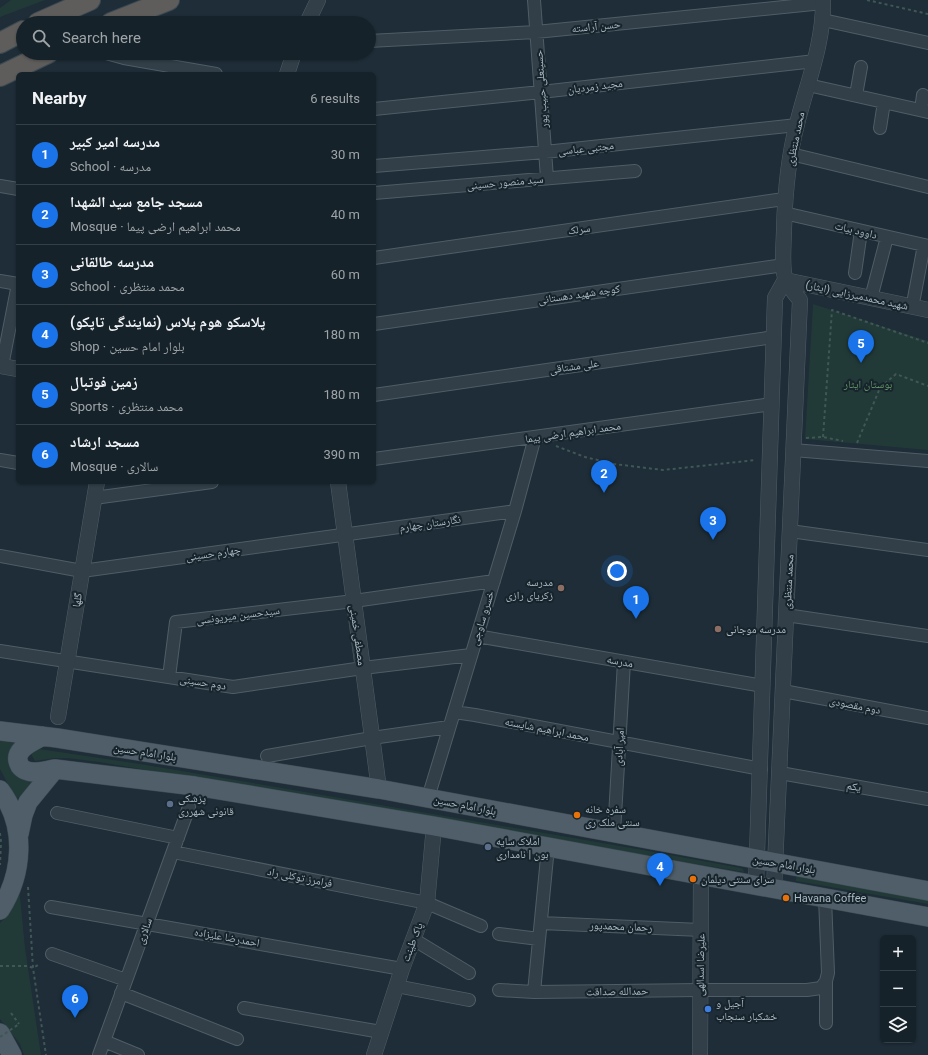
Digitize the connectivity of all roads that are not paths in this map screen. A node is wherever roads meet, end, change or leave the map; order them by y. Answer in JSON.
{"nodes":[{"id":1,"x":90,"y":0,"type":"edge"},
{"id":2,"x":170,"y":0,"type":"edge"},
{"id":3,"x":318,"y":0,"type":"edge"},
{"id":4,"x":534,"y":0,"type":"edge"},
{"id":5,"x":823,"y":2,"type":"edge"},
{"id":6,"x":53,"y":16,"type":"edge"},
{"id":7,"x":129,"y":16,"type":"edge"},
{"id":8,"x":310,"y":16,"type":"edge"},
{"id":9,"x":823,"y":20,"type":"junction"},
{"id":10,"x":16,"y":28,"type":"edge"},
{"id":11,"x":536,"y":32,"type":"junction"},
{"id":12,"x":0,"y":33,"type":"edge"},
{"id":13,"x":16,"y":34,"type":"edge"},
{"id":14,"x":376,"y":41,"type":"edge"},
{"id":15,"x":0,"y":42,"type":"edge"},
{"id":16,"x":928,"y":44,"type":"edge"},
{"id":17,"x":33,"y":60,"type":"edge"},
{"id":18,"x":136,"y":60,"type":"edge"},
{"id":19,"x":292,"y":60,"type":"edge"},
{"id":20,"x":815,"y":60,"type":"junction"},
{"id":21,"x":861,"y":67,"type":"dead end"},
{"id":22,"x":204,"y":72,"type":"edge"},
{"id":23,"x":288,"y":72,"type":"edge"},
{"id":24,"x":0,"y":76,"type":"edge"},
{"id":25,"x":808,"y":85,"type":"junction"},
{"id":26,"x":541,"y":92,"type":"junction"},
{"id":27,"x":923,"y":95,"type":"dead end"},
{"id":28,"x":856,"y":96,"type":"junction"},
{"id":29,"x":884,"y":102,"type":"junction"},
{"id":30,"x":376,"y":108,"type":"edge"},
{"id":31,"x":924,"y":111,"type":"edge"},
{"id":32,"x":797,"y":125,"type":"junction"},
{"id":33,"x":880,"y":128,"type":"dead end"},
{"id":34,"x":546,"y":152,"type":"junction"},
{"id":35,"x":791,"y":154,"type":"junction"},
{"id":36,"x":376,"y":166,"type":"edge"},
{"id":37,"x":635,"y":171,"type":"dead end"},
{"id":38,"x":548,"y":178,"type":"junction"},
{"id":39,"x":0,"y":186,"type":"edge"},
{"id":40,"x":928,"y":187,"type":"edge"},
{"id":41,"x":16,"y":190,"type":"edge"},
{"id":42,"x":376,"y":193,"type":"edge"},
{"id":43,"x":784,"y":206,"type":"junction"},
{"id":44,"x":861,"y":231,"type":"junction"},
{"id":45,"x":887,"y":237,"type":"junction"},
{"id":46,"x":926,"y":246,"type":"edge"},
{"id":47,"x":376,"y":258,"type":"edge"},
{"id":48,"x":785,"y":272,"type":"junction"},
{"id":49,"x":855,"y":273,"type":"dead end"},
{"id":50,"x":0,"y":281,"type":"edge"},
{"id":51,"x":16,"y":284,"type":"edge"},
{"id":52,"x":16,"y":294,"type":"edge"},
{"id":53,"x":871,"y":298,"type":"junction"},
{"id":54,"x":914,"y":298,"type":"dead end"},
{"id":55,"x":928,"y":310,"type":"edge"},
{"id":56,"x":376,"y":324,"type":"edge"},
{"id":57,"x":774,"y":337,"type":"junction"},
{"id":58,"x":1,"y":366,"type":"edge"},
{"id":59,"x":16,"y":369,"type":"edge"},
{"id":60,"x":376,"y":395,"type":"edge"},
{"id":61,"x":772,"y":404,"type":"junction"},
{"id":62,"x":535,"y":437,"type":"junction"},
{"id":63,"x":793,"y":450,"type":"junction"},
{"id":64,"x":376,"y":459,"type":"edge"},
{"id":65,"x":0,"y":460,"type":"edge"},
{"id":66,"x":928,"y":461,"type":"edge"},
{"id":67,"x":16,"y":463,"type":"edge"},
{"id":68,"x":97,"y":484,"type":"edge"},
{"id":69,"x":197,"y":484,"type":"edge"},
{"id":70,"x":338,"y":484,"type":"edge"},
{"id":71,"x":94,"y":498,"type":"junction"},
{"id":72,"x":515,"y":512,"type":"junction"},
{"id":73,"x":790,"y":531,"type":"junction"},
{"id":74,"x":345,"y":535,"type":"junction"},
{"id":75,"x":928,"y":550,"type":"edge"},
{"id":76,"x":0,"y":556,"type":"edge"},
{"id":77,"x":82,"y":571,"type":"junction"},
{"id":78,"x":494,"y":581,"type":"junction"},
{"id":79,"x":354,"y":601,"type":"junction"},
{"id":80,"x":786,"y":615,"type":"junction"},
{"id":81,"x":477,"y":636,"type":"junction"},
{"id":82,"x":928,"y":636,"type":"edge"},
{"id":83,"x":0,"y":651,"type":"edge"},
{"id":84,"x":471,"y":655,"type":"junction"},
{"id":85,"x":67,"y":662,"type":"junction"},
{"id":86,"x":624,"y":662,"type":"junction"},
{"id":87,"x":363,"y":668,"type":"junction"},
{"id":88,"x":169,"y":677,"type":"junction"},
{"id":89,"x":763,"y":686,"type":"junction"},
{"id":90,"x":783,"y":691,"type":"junction"},
{"id":91,"x":454,"y":712,"type":"junction"},
{"id":92,"x":58,"y":717,"type":"dead end"},
{"id":93,"x":928,"y":718,"type":"edge"},
{"id":94,"x":449,"y":727,"type":"junction"},
{"id":95,"x":0,"y":731,"type":"edge"},
{"id":96,"x":43,"y":736,"type":"junction"},
{"id":97,"x":372,"y":738,"type":"junction"},
{"id":98,"x":619,"y":742,"type":"junction"},
{"id":99,"x":267,"y":756,"type":"dead end"},
{"id":100,"x":55,"y":768,"type":"junction"},
{"id":101,"x":761,"y":769,"type":"junction"},
{"id":102,"x":780,"y":773,"type":"junction"},
{"id":103,"x":379,"y":789,"type":"junction"},
{"id":104,"x":0,"y":790,"type":"edge"},
{"id":105,"x":428,"y":798,"type":"junction"},
{"id":106,"x":928,"y":799,"type":"edge"},
{"id":107,"x":190,"y":806,"type":"dead end"},
{"id":108,"x":759,"y":811,"type":"junction"},
{"id":109,"x":57,"y":813,"type":"dead end"},
{"id":110,"x":778,"y":813,"type":"junction"},
{"id":111,"x":434,"y":826,"type":"junction"},
{"id":112,"x":614,"y":833,"type":"junction"},
{"id":113,"x":18,"y":837,"type":"junction"},
{"id":114,"x":178,"y":838,"type":"junction"},
{"id":115,"x":548,"y":847,"type":"junction"},
{"id":116,"x":173,"y":852,"type":"junction"},
{"id":117,"x":767,"y":861,"type":"junction"},
{"id":118,"x":701,"y":875,"type":"junction"},
{"id":119,"x":765,"y":887,"type":"junction"},
{"id":120,"x":928,"y":891,"type":"edge"},
{"id":121,"x":825,"y":898,"type":"junction"},
{"id":122,"x":427,"y":903,"type":"junction"},
{"id":123,"x":52,"y":907,"type":"dead end"},
{"id":124,"x":0,"y":910,"type":"edge"},
{"id":125,"x":928,"y":917,"type":"edge"},
{"id":126,"x":147,"y":923,"type":"junction"},
{"id":127,"x":541,"y":923,"type":"junction"},
{"id":128,"x":481,"y":926,"type":"dead end"},
{"id":129,"x":701,"y":930,"type":"junction"},
{"id":130,"x":500,"y":934,"type":"dead end"},
{"id":131,"x":413,"y":939,"type":"junction"},
{"id":132,"x":539,"y":939,"type":"junction"},
{"id":133,"x":52,"y":954,"type":"dead end"},
{"id":134,"x":402,"y":969,"type":"junction"},
{"id":135,"x":468,"y":973,"type":"dead end"},
{"id":136,"x":126,"y":980,"type":"junction"},
{"id":137,"x":824,"y":984,"type":"junction"},
{"id":138,"x":396,"y":986,"type":"junction"},
{"id":139,"x":498,"y":990,"type":"dead end"},
{"id":140,"x":699,"y":990,"type":"junction"},
{"id":141,"x":534,"y":992,"type":"junction"},
{"id":142,"x":121,"y":993,"type":"junction"},
{"id":143,"x":469,"y":1000,"type":"dead end"},
{"id":144,"x":244,"y":1008,"type":"dead end"},
{"id":145,"x":826,"y":1024,"type":"dead end"},
{"id":146,"x":381,"y":1032,"type":"junction"},
{"id":147,"x":0,"y":1033,"type":"edge"},
{"id":148,"x":238,"y":1039,"type":"dead end"},
{"id":149,"x":104,"y":1041,"type":"junction"},
{"id":150,"x":12,"y":1055,"type":"edge"},
{"id":151,"x":99,"y":1055,"type":"edge"},
{"id":152,"x":138,"y":1055,"type":"edge"},
{"id":153,"x":374,"y":1055,"type":"edge"},
{"id":154,"x":700,"y":1055,"type":"edge"}],
"edges":[{"from":1,"to":6,"type":"highway"},
{"from":2,"to":7,"type":"highway"},
{"from":3,"to":8,"type":"street"},
{"from":4,"to":11,"type":"street","name":"حسینعلی حبیب پور"},
{"from":5,"to":9,"type":"street","name":"محمد منتظری"},
{"from":5,"to":11,"type":"street","name":"حسن آراسته"},
{"from":9,"to":16,"type":"street"},
{"from":9,"to":20,"type":"street","name":"محمد منتظری"},
{"from":10,"to":12,"type":"highway"},
{"from":11,"to":14,"type":"street","name":"حسن آراسته"},
{"from":11,"to":26,"type":"street","name":"حسینعلی حبیب پور"},
{"from":13,"to":15,"type":"highway"},
{"from":17,"to":24,"type":"highway"},
{"from":18,"to":22,"type":"street"},
{"from":19,"to":23,"type":"street"},
{"from":20,"to":25,"type":"street","name":"محمد منتظری"},
{"from":20,"to":26,"type":"street","name":"مجید زمردیان"},
{"from":21,"to":28,"type":"street"},
{"from":25,"to":28,"type":"street"},
{"from":25,"to":32,"type":"street","name":"محمد منتظری"},
{"from":26,"to":30,"type":"street","name":"مجید زمردیان"},
{"from":26,"to":34,"type":"street","name":"حسینعلی حبیب پور"},
{"from":27,"to":31,"type":"street"},
{"from":28,"to":29,"type":"street"},
{"from":29,"to":31,"type":"street"},
{"from":29,"to":33,"type":"street"},
{"from":32,"to":34,"type":"street","name":"مجتبی عباسی"},
{"from":32,"to":35,"type":"street","name":"محمد منتظری"},
{"from":34,"to":36,"type":"street","name":"مجتبی عباسی"},
{"from":34,"to":38,"type":"street","name":"حسینعلی حبیب پور"},
{"from":35,"to":40,"type":"street"},
{"from":35,"to":43,"type":"street","name":"محمد منتظری"},
{"from":37,"to":38,"type":"street","name":"سید منصور حسینی"},
{"from":38,"to":42,"type":"street","name":"سید منصور حسینی"},
{"from":39,"to":41,"type":"street"},
{"from":43,"to":44,"type":"street","name":"داوود بیات"},
{"from":43,"to":47,"type":"street","name":"سرلک"},
{"from":43,"to":48,"type":"street","name":"محمد منتظری"},
{"from":44,"to":45,"type":"street","name":"داوود بیات"},
{"from":44,"to":49,"type":"street"},
{"from":45,"to":46,"type":"street","name":"داوود بیات"},
{"from":45,"to":53,"type":"street"},
{"from":46,"to":54,"type":"street"},
{"from":48,"to":53,"type":"street","name":"شهید محمدمیرزایی (ایثار)"},
{"from":48,"to":56,"type":"street","name":"کوچه شهید دهستانی"},
{"from":48,"to":57,"type":"street","name":"محمد منتظری"},
{"from":48,"to":63,"type":"street","name":"محمد منتظری"},
{"from":50,"to":51,"type":"street"},
{"from":52,"to":58,"type":"street"},
{"from":53,"to":55,"type":"street","name":"شهید محمدمیرزایی (ایثار)"},
{"from":57,"to":60,"type":"street","name":"علی مشتاقی"},
{"from":57,"to":61,"type":"street","name":"محمد منتظری"},
{"from":58,"to":59,"type":"street"},
{"from":61,"to":62,"type":"street","name":"محمد ابراهیم ارضی پیما"},
{"from":61,"to":89,"type":"street","name":"محمد منتظری"},
{"from":62,"to":64,"type":"street","name":"محمد ابراهیم ارضی پیما"},
{"from":62,"to":72,"type":"street","name":"خسرو ساوجی"},
{"from":63,"to":66,"type":"street"},
{"from":63,"to":73,"type":"street","name":"محمد منتظری"},
{"from":65,"to":67,"type":"street"},
{"from":68,"to":71,"type":"street","name":"گلها"},
{"from":69,"to":71,"type":"street"},
{"from":70,"to":74,"type":"street","name":"مصطفی خمینی"},
{"from":71,"to":77,"type":"street","name":"گلها"},
{"from":72,"to":74,"type":"street","name":"نگارستان چهارم"},
{"from":72,"to":78,"type":"street","name":"خسرو ساوجی"},
{"from":73,"to":75,"type":"street"},
{"from":73,"to":80,"type":"street","name":"محمد منتظری"},
{"from":74,"to":77,"type":"street","name":"چهارم حسینی"},
{"from":74,"to":79,"type":"street","name":"مصطفی خمینی"},
{"from":76,"to":77,"type":"street","name":"چهارم حسینی"},
{"from":77,"to":85,"type":"street","name":"گلها"},
{"from":78,"to":79,"type":"street"},
{"from":78,"to":81,"type":"street","name":"خسرو ساوجی"},
{"from":79,"to":87,"type":"street","name":"مصطفی خمینی"},
{"from":79,"to":88,"type":"street","name":"سیدحسین میریونسی"},
{"from":80,"to":82,"type":"street"},
{"from":80,"to":90,"type":"street","name":"محمد منتظری"},
{"from":81,"to":84,"type":"street","name":"خسرو ساوجی"},
{"from":81,"to":86,"type":"street","name":"مدرسه"},
{"from":83,"to":85,"type":"street","name":"دوم حسینی"},
{"from":84,"to":87,"type":"street","name":"دوم حسینی"},
{"from":84,"to":91,"type":"street","name":"خسرو ساوجی"},
{"from":85,"to":88,"type":"street","name":"دوم حسینی"},
{"from":85,"to":92,"type":"street","name":"گلها"},
{"from":86,"to":89,"type":"street","name":"مدرسه"},
{"from":86,"to":98,"type":"street","name":"امیر آبادی"},
{"from":87,"to":88,"type":"street","name":"دوم حسینی"},
{"from":87,"to":97,"type":"street","name":"مصطفی خمینی"},
{"from":89,"to":101,"type":"street","name":"محمد منتظری"},
{"from":90,"to":93,"type":"street","name":"دوم مقصودی"},
{"from":90,"to":102,"type":"street","name":"محمد منتظری"},
{"from":91,"to":94,"type":"street","name":"خسرو ساوجی"},
{"from":91,"to":98,"type":"street","name":"محمد ابراهیم شایسته"},
{"from":94,"to":97,"type":"street"},
{"from":94,"to":105,"type":"street","name":"خسرو ساوجی"},
{"from":95,"to":96,"type":"main road","name":"بلوار امام حسین"},
{"from":96,"to":100,"type":"main road"},
{"from":96,"to":103,"type":"main road","name":"بلوار امام حسین"},
{"from":97,"to":99,"type":"street"},
{"from":97,"to":103,"type":"street","name":"مصطفی خمینی"},
{"from":98,"to":101,"type":"street","name":"محمد ابراهیم شایسته"},
{"from":98,"to":112,"type":"street","name":"امیر آبادی"},
{"from":100,"to":111,"type":"main road"},
{"from":100,"to":113,"type":"main road"},
{"from":101,"to":108,"type":"street","name":"محمد منتظری"},
{"from":102,"to":106,"type":"street","name":"یکم"},
{"from":102,"to":110,"type":"street","name":"محمد منتظری"},
{"from":103,"to":105,"type":"main road","name":"بلوار امام حسین"},
{"from":104,"to":113,"type":"main road"},
{"from":105,"to":112,"type":"main road","name":"بلوار امام حسین"},
{"from":107,"to":114,"type":"street","name":"سالاری"},
{"from":108,"to":110,"type":"street"},
{"from":108,"to":117,"type":"street","name":"محمد منتظری"},
{"from":109,"to":114,"type":"street"},
{"from":110,"to":117,"type":"street","name":"محمد منتظری"},
{"from":111,"to":115,"type":"main road"},
{"from":111,"to":122,"type":"street","name":"پاک طینت"},
{"from":112,"to":117,"type":"main road","name":"بلوار امام حسین"},
{"from":113,"to":124,"type":"main road"},
{"from":114,"to":116,"type":"street","name":"سالاری"},
{"from":115,"to":118,"type":"main road"},
{"from":115,"to":127,"type":"street"},
{"from":116,"to":122,"type":"street","name":"فرامرز توکلی راد"},
{"from":116,"to":126,"type":"street","name":"سالاری"},
{"from":117,"to":119,"type":"street","name":"محمد منتظری"},
{"from":117,"to":120,"type":"main road","name":"بلوار امام حسین"},
{"from":118,"to":119,"type":"main road"},
{"from":118,"to":129,"type":"street","name":"علیرضا اسدالهی"},
{"from":119,"to":121,"type":"main road"},
{"from":121,"to":125,"type":"main road"},
{"from":121,"to":137,"type":"street"},
{"from":122,"to":128,"type":"street","name":"فرامرز توکلی راد"},
{"from":122,"to":131,"type":"street","name":"پاک طینت"},
{"from":123,"to":126,"type":"street","name":"احمدرضا علیزاده"},
{"from":126,"to":134,"type":"street","name":"احمدرضا علیزاده"},
{"from":126,"to":136,"type":"street","name":"سالاری"},
{"from":127,"to":129,"type":"street","name":"رحمان محمدپور"},
{"from":127,"to":132,"type":"street"},
{"from":129,"to":140,"type":"street","name":"علیرضا اسدالهی"},
{"from":130,"to":132,"type":"street"},
{"from":131,"to":134,"type":"street","name":"پاک طینت"},
{"from":131,"to":135,"type":"street"},
{"from":132,"to":141,"type":"street"},
{"from":133,"to":136,"type":"street"},
{"from":134,"to":138,"type":"street","name":"پاک طینت"},
{"from":136,"to":142,"type":"street","name":"سالاری"},
{"from":137,"to":140,"type":"street","name":"حمدالله صداقت"},
{"from":137,"to":145,"type":"street"},
{"from":138,"to":143,"type":"street"},
{"from":138,"to":146,"type":"street","name":"پاک طینت"},
{"from":139,"to":141,"type":"street","name":"حمدالله صداقت"},
{"from":140,"to":141,"type":"street","name":"حمدالله صداقت"},
{"from":140,"to":154,"type":"street","name":"علیرضا اسدالهی"},
{"from":142,"to":148,"type":"street"},
{"from":142,"to":149,"type":"street","name":"سالاری"},
{"from":144,"to":146,"type":"street"},
{"from":146,"to":153,"type":"street","name":"پاک طینت"},
{"from":147,"to":150,"type":"main road"},
{"from":149,"to":151,"type":"street","name":"سالاری"},
{"from":149,"to":152,"type":"street"}]}
